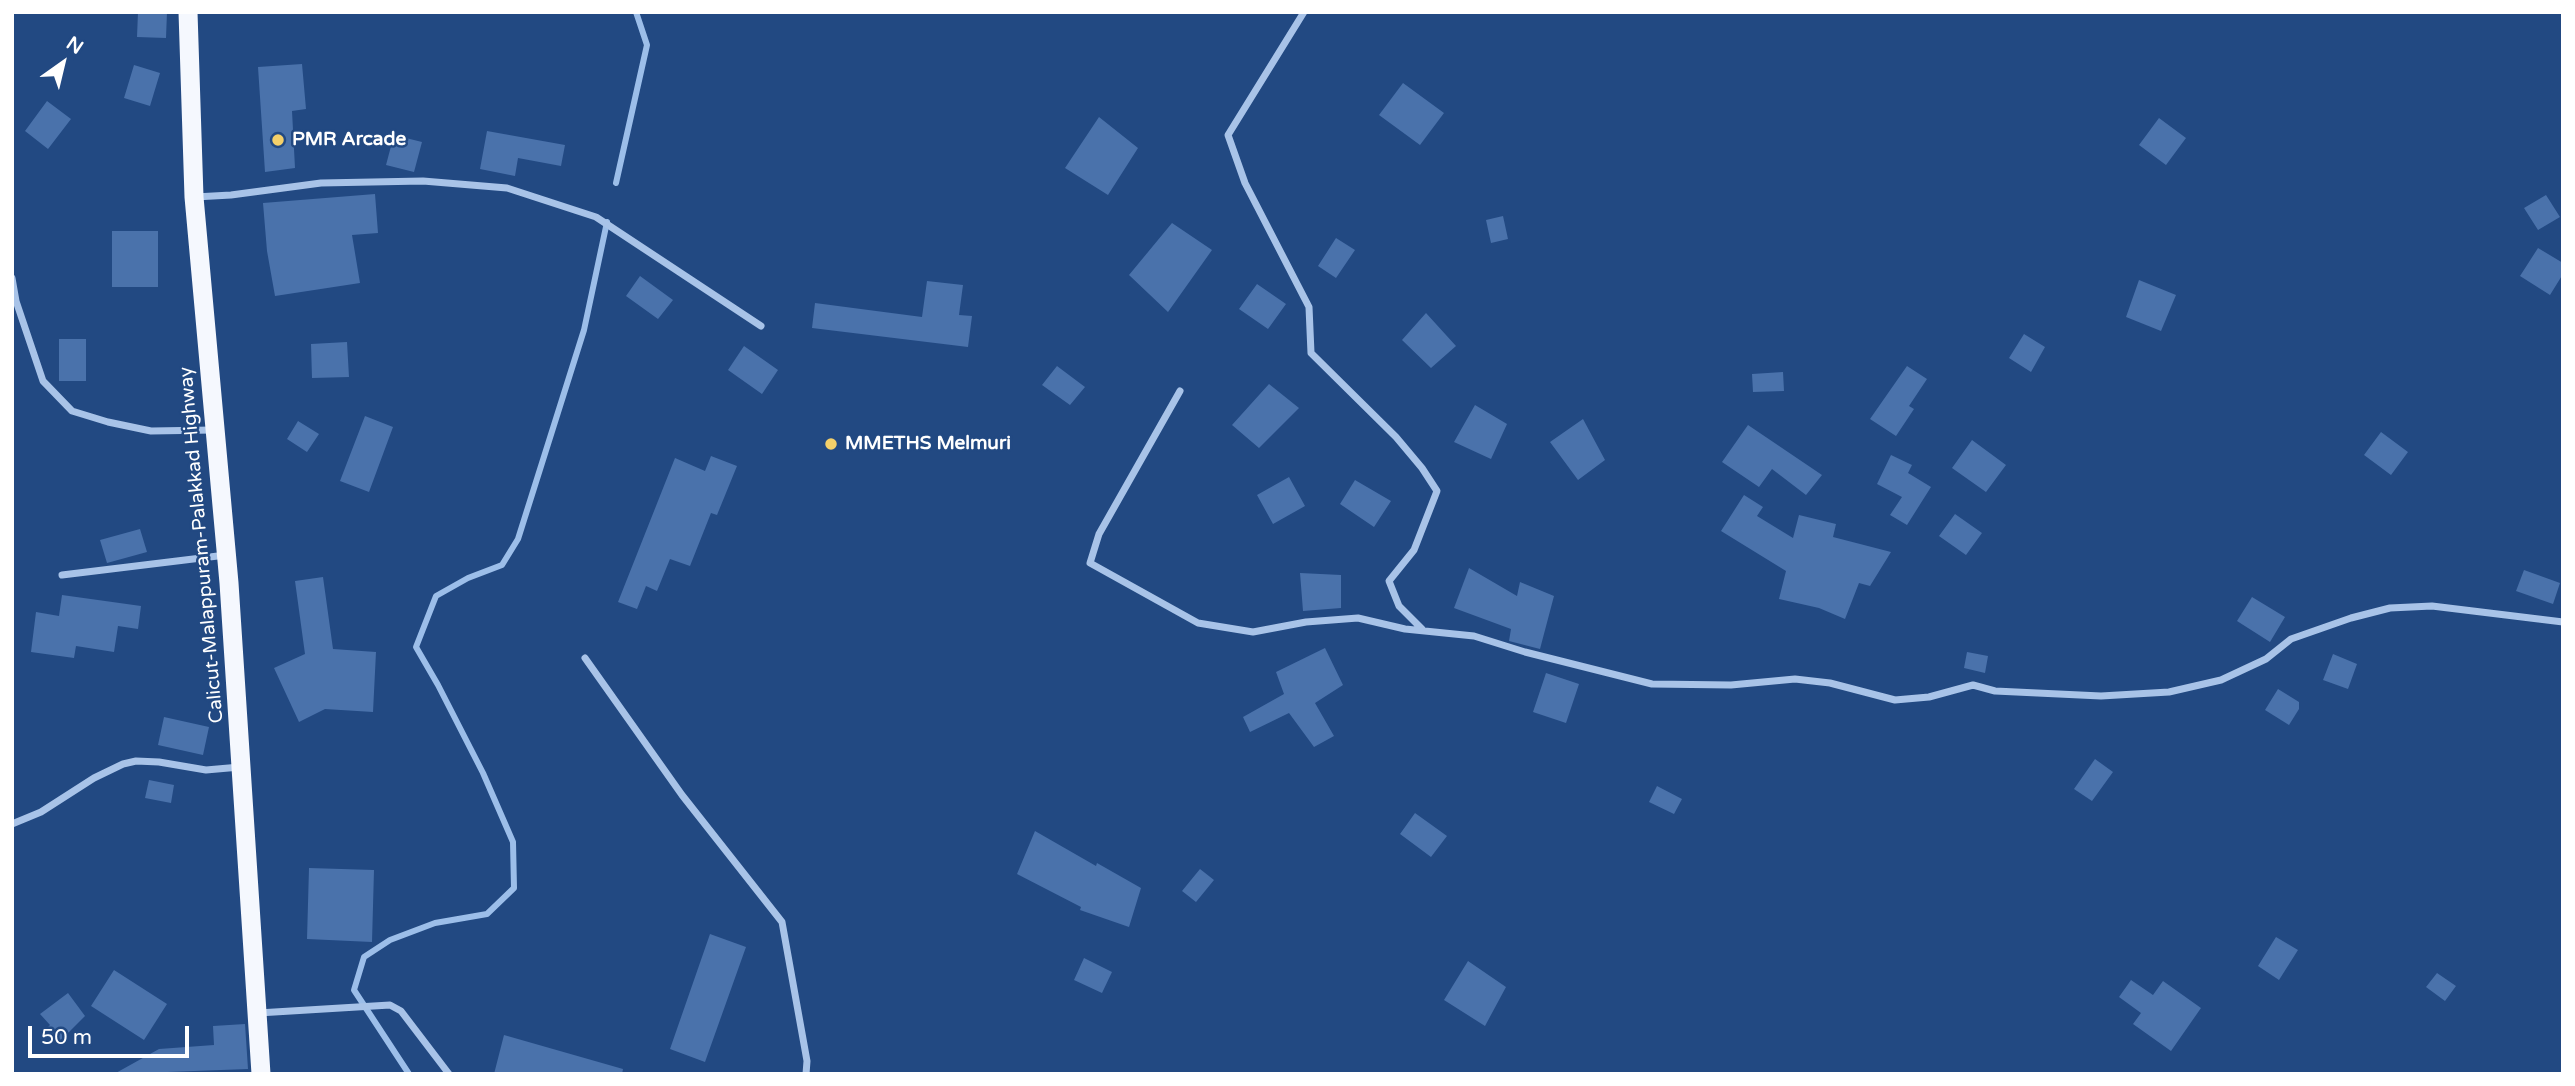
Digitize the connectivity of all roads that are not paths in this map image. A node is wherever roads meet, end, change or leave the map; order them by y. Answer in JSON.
{"nodes":[{"id":1,"x":188,"y":12,"type":"edge"},
{"id":2,"x":1304,"y":12,"type":"edge"},
{"id":3,"x":194,"y":197,"type":"junction"},
{"id":4,"x":12,"y":278,"type":"edge"},
{"id":5,"x":761,"y":326,"type":"dead end"},
{"id":6,"x":1180,"y":391,"type":"dead end"},
{"id":7,"x":217,"y":430,"type":"junction"},
{"id":8,"x":227,"y":555,"type":"junction"},
{"id":9,"x":62,"y":575,"type":"dead end"},
{"id":10,"x":2563,"y":622,"type":"edge"},
{"id":11,"x":1422,"y":629,"type":"junction"},
{"id":12,"x":585,"y":658,"type":"dead end"},
{"id":13,"x":242,"y":767,"type":"junction"},
{"id":14,"x":12,"y":824,"type":"edge"},
{"id":15,"x":258,"y":1013,"type":"junction"},
{"id":16,"x":261,"y":1074,"type":"edge"},
{"id":17,"x":449,"y":1074,"type":"edge"},
{"id":18,"x":806,"y":1074,"type":"edge"}],
"edges":[{"from":1,"to":3,"type":"highway","name":"Calicut-Malappuram-Palakkad Highway"},
{"from":2,"to":11,"type":"street"},
{"from":3,"to":5,"type":"street"},
{"from":3,"to":7,"type":"highway","name":"Calicut-Malappuram-Palakkad Highway"},
{"from":4,"to":7,"type":"street"},
{"from":6,"to":11,"type":"street"},
{"from":7,"to":8,"type":"highway","name":"Calicut-Malappuram-Palakkad Highway"},
{"from":8,"to":9,"type":"street"},
{"from":8,"to":13,"type":"highway","name":"Calicut-Malappuram-Palakkad Highway"},
{"from":10,"to":11,"type":"street"},
{"from":12,"to":18,"type":"street"},
{"from":13,"to":14,"type":"street"},
{"from":13,"to":15,"type":"highway","name":"Calicut-Malappuram-Palakkad Highway"},
{"from":15,"to":16,"type":"highway","name":"Calicut-Malappuram-Palakkad Highway"},
{"from":15,"to":17,"type":"street"}]}
